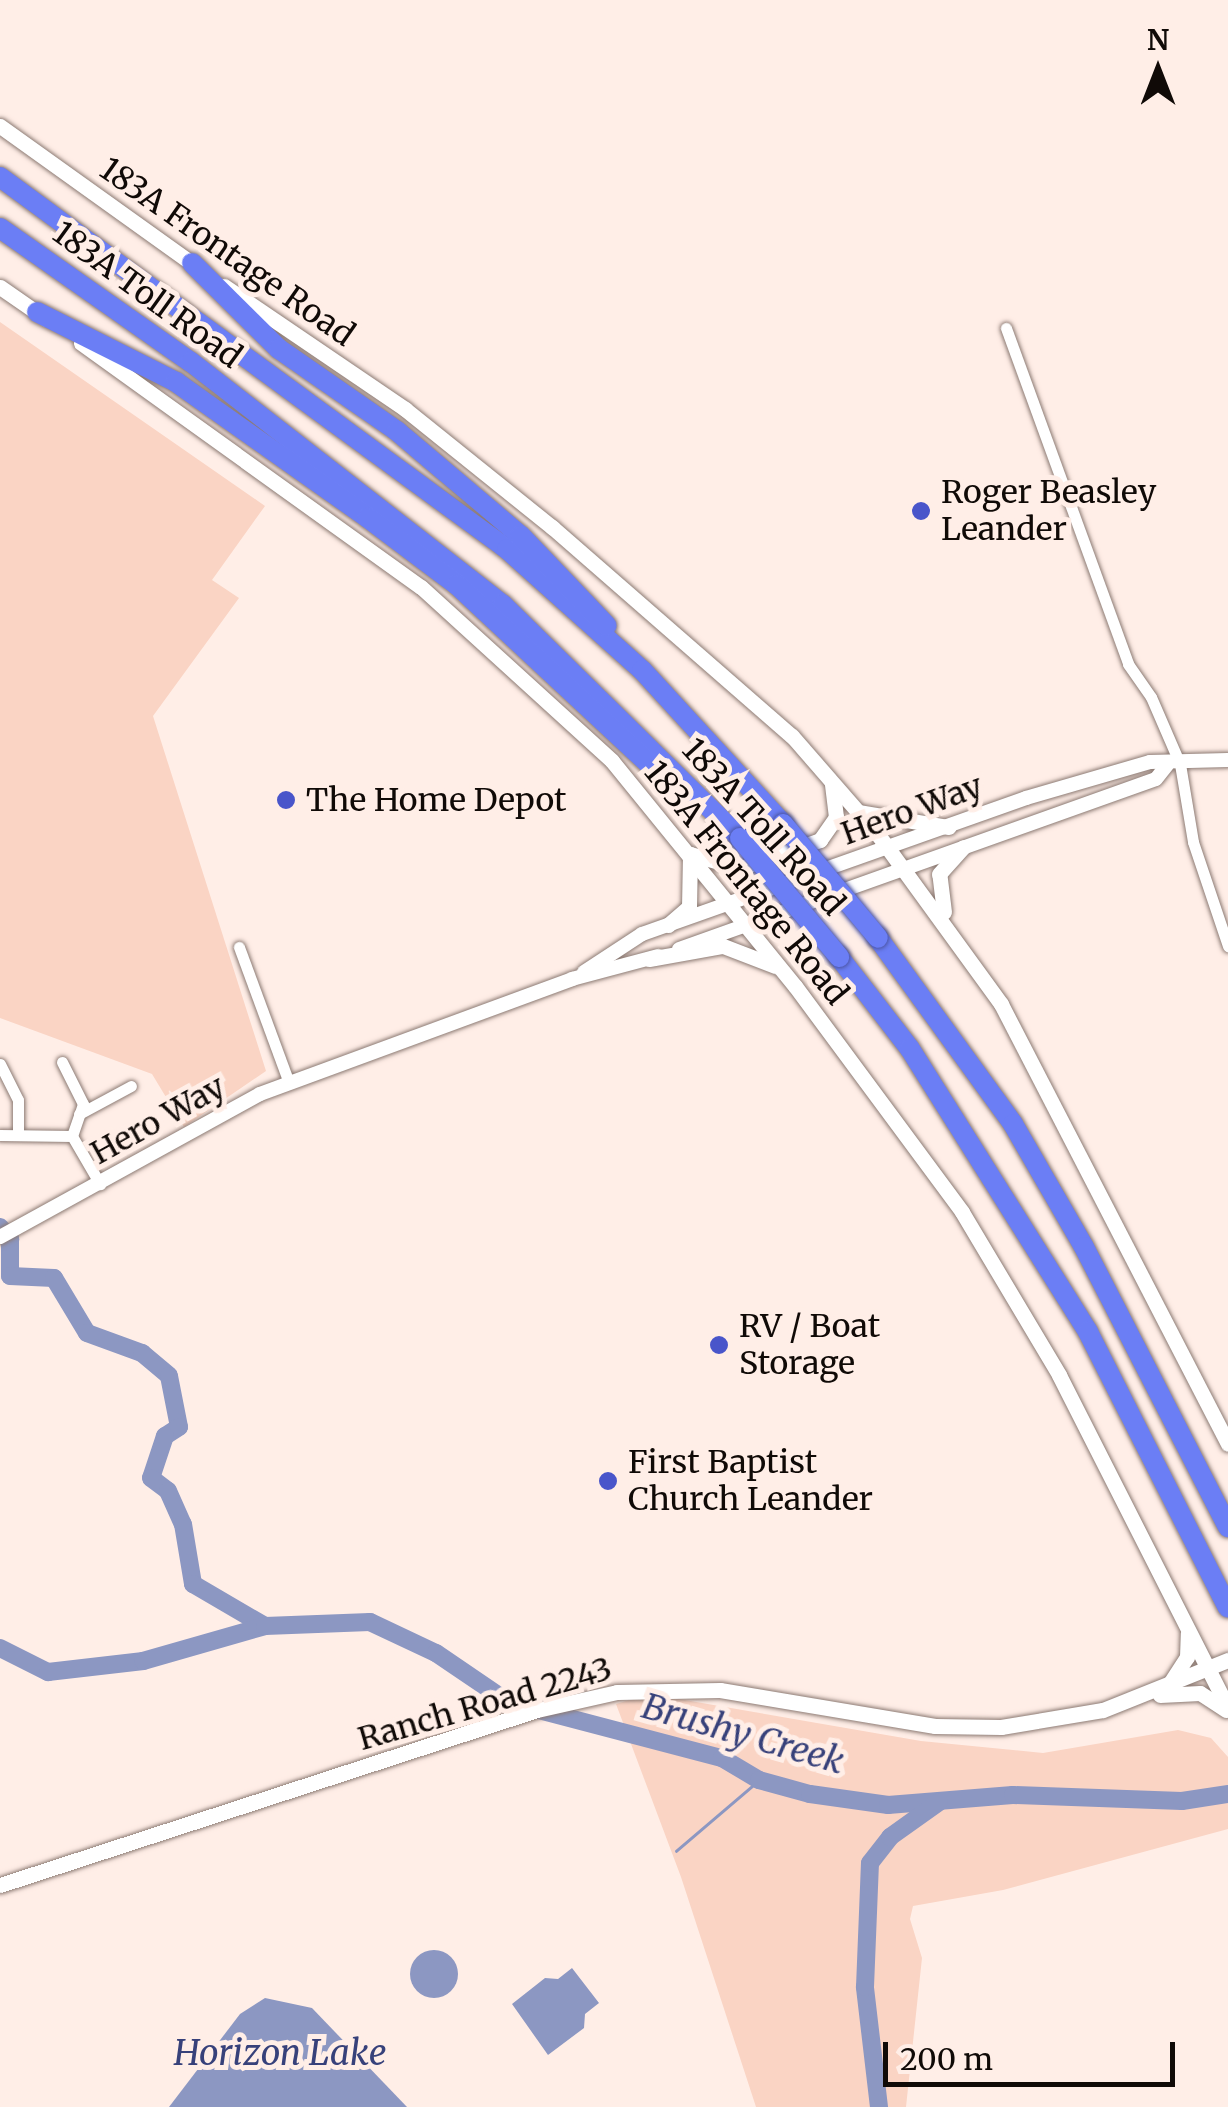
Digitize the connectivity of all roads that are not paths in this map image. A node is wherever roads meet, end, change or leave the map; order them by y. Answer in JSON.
{"nodes":[{"id":1,"x":0,"y":126,"type":"edge"},
{"id":2,"x":0,"y":177,"type":"edge"},
{"id":3,"x":0,"y":228,"type":"edge"},
{"id":4,"x":192,"y":263,"type":"junction"},
{"id":5,"x":0,"y":286,"type":"edge"},
{"id":6,"x":37,"y":312,"type":"junction"},
{"id":7,"x":1006,"y":328,"type":"dead end"},
{"id":8,"x":642,"y":670,"type":"junction"},
{"id":9,"x":1228,"y":760,"type":"edge"},
{"id":10,"x":1174,"y":764,"type":"junction"},
{"id":11,"x":832,"y":782,"type":"junction"},
{"id":12,"x":858,"y":812,"type":"junction"},
{"id":13,"x":949,"y":827,"type":"junction"},
{"id":14,"x":733,"y":832,"type":"junction"},
{"id":15,"x":964,"y":847,"type":"junction"},
{"id":16,"x":888,"y":848,"type":"junction"},
{"id":17,"x":690,"y":854,"type":"junction"},
{"id":18,"x":904,"y":868,"type":"junction"},
{"id":19,"x":729,"y":904,"type":"junction"},
{"id":20,"x":946,"y":921,"type":"junction"},
{"id":21,"x":746,"y":924,"type":"junction"},
{"id":22,"x":668,"y":926,"type":"junction"},
{"id":23,"x":239,"y":946,"type":"dead end"},
{"id":24,"x":1228,"y":946,"type":"edge"},
{"id":25,"x":650,"y":960,"type":"junction"},
{"id":26,"x":780,"y":968,"type":"junction"},
{"id":27,"x":572,"y":979,"type":"junction"},
{"id":28,"x":62,"y":1062,"type":"dead end"},
{"id":29,"x":0,"y":1064,"type":"edge"},
{"id":30,"x":290,"y":1083,"type":"junction"},
{"id":31,"x":131,"y":1086,"type":"dead end"},
{"id":32,"x":79,"y":1114,"type":"junction"},
{"id":33,"x":18,"y":1132,"type":"junction"},
{"id":34,"x":0,"y":1134,"type":"edge"},
{"id":35,"x":72,"y":1136,"type":"junction"},
{"id":36,"x":100,"y":1184,"type":"junction"},
{"id":37,"x":0,"y":1237,"type":"edge"},
{"id":38,"x":1228,"y":1444,"type":"edge"},
{"id":39,"x":1228,"y":1527,"type":"edge"},
{"id":40,"x":1228,"y":1608,"type":"edge"},
{"id":41,"x":1182,"y":1614,"type":"junction"},
{"id":42,"x":1228,"y":1660,"type":"edge"},
{"id":43,"x":1210,"y":1668,"type":"junction"},
{"id":44,"x":1166,"y":1687,"type":"junction"},
{"id":45,"x":1141,"y":1697,"type":"junction"},
{"id":46,"x":1228,"y":1710,"type":"edge"},
{"id":47,"x":0,"y":1885,"type":"edge"}],
"edges":[{"from":1,"to":4,"type":"main road","name":"183A Frontage Road"},
{"from":2,"to":8,"type":"highway","name":"183A Toll Road"},
{"from":3,"to":14,"type":"highway","name":"183A Toll Road"},
{"from":4,"to":8,"type":"highway"},
{"from":4,"to":11,"type":"main road","name":"183A Frontage Road"},
{"from":5,"to":6,"type":"main road","name":"183A Frontage Road"},
{"from":6,"to":14,"type":"highway"},
{"from":6,"to":17,"type":"main road","name":"183A Frontage Road"},
{"from":7,"to":10,"type":"street"},
{"from":8,"to":39,"type":"highway","name":"183A Toll Road","bridge":true},
{"from":9,"to":10,"type":"street"},
{"from":10,"to":13,"type":"street","name":"Hero Way"},
{"from":10,"to":15,"type":"street","name":"Hero Way"},
{"from":10,"to":24,"type":"street"},
{"from":11,"to":12,"type":"main road","name":"183A Frontage Road"},
{"from":11,"to":17,"type":"main road"},
{"from":12,"to":13,"type":"main road"},
{"from":12,"to":16,"type":"main road","name":"183A Frontage Road"},
{"from":13,"to":16,"type":"street","name":"Hero Way"},
{"from":14,"to":40,"type":"highway","name":"183A Toll Road","bridge":true},
{"from":15,"to":18,"type":"street","name":"Hero Way"},
{"from":15,"to":20,"type":"main road"},
{"from":16,"to":18,"type":"main road","name":"183A Frontage Road"},
{"from":16,"to":19,"type":"street","name":"Hero Way"},
{"from":17,"to":19,"type":"main road","name":"183A Frontage Road"},
{"from":17,"to":22,"type":"main road"},
{"from":18,"to":20,"type":"main road","name":"183A Frontage Road"},
{"from":18,"to":21,"type":"street","name":"Hero Way"},
{"from":19,"to":21,"type":"main road","name":"183A Frontage Road"},
{"from":19,"to":22,"type":"street","name":"Hero Way"},
{"from":20,"to":38,"type":"main road","name":"183A Frontage Road"},
{"from":21,"to":25,"type":"street","name":"Hero Way"},
{"from":21,"to":26,"type":"main road","name":"183A Frontage Road"},
{"from":22,"to":27,"type":"street","name":"Hero Way"},
{"from":23,"to":30,"type":"street"},
{"from":25,"to":26,"type":"main road"},
{"from":25,"to":27,"type":"street","name":"Hero Way"},
{"from":26,"to":41,"type":"main road","name":"183A Frontage Road"},
{"from":27,"to":30,"type":"street","name":"Hero Way"},
{"from":28,"to":32,"type":"street"},
{"from":29,"to":33,"type":"street"},
{"from":30,"to":36,"type":"street","name":"Hero Way"},
{"from":31,"to":32,"type":"street"},
{"from":32,"to":35,"type":"street"},
{"from":33,"to":34,"type":"street"},
{"from":33,"to":35,"type":"street"},
{"from":35,"to":36,"type":"street"},
{"from":36,"to":37,"type":"street","name":"Hero Way"},
{"from":41,"to":43,"type":"main road","name":"183A Frontage Road"},
{"from":41,"to":44,"type":"main road"},
{"from":42,"to":43,"type":"main road","name":"Ranch Road 2243"},
{"from":43,"to":44,"type":"main road","name":"Ranch Road 2243"},
{"from":43,"to":46,"type":"main road","name":"183A Frontage Road"},
{"from":44,"to":45,"type":"main road","name":"Ranch Road 2243"},
{"from":45,"to":46,"type":"main road"},
{"from":45,"to":47,"type":"main road","name":"Ranch Road 2243"}]}
